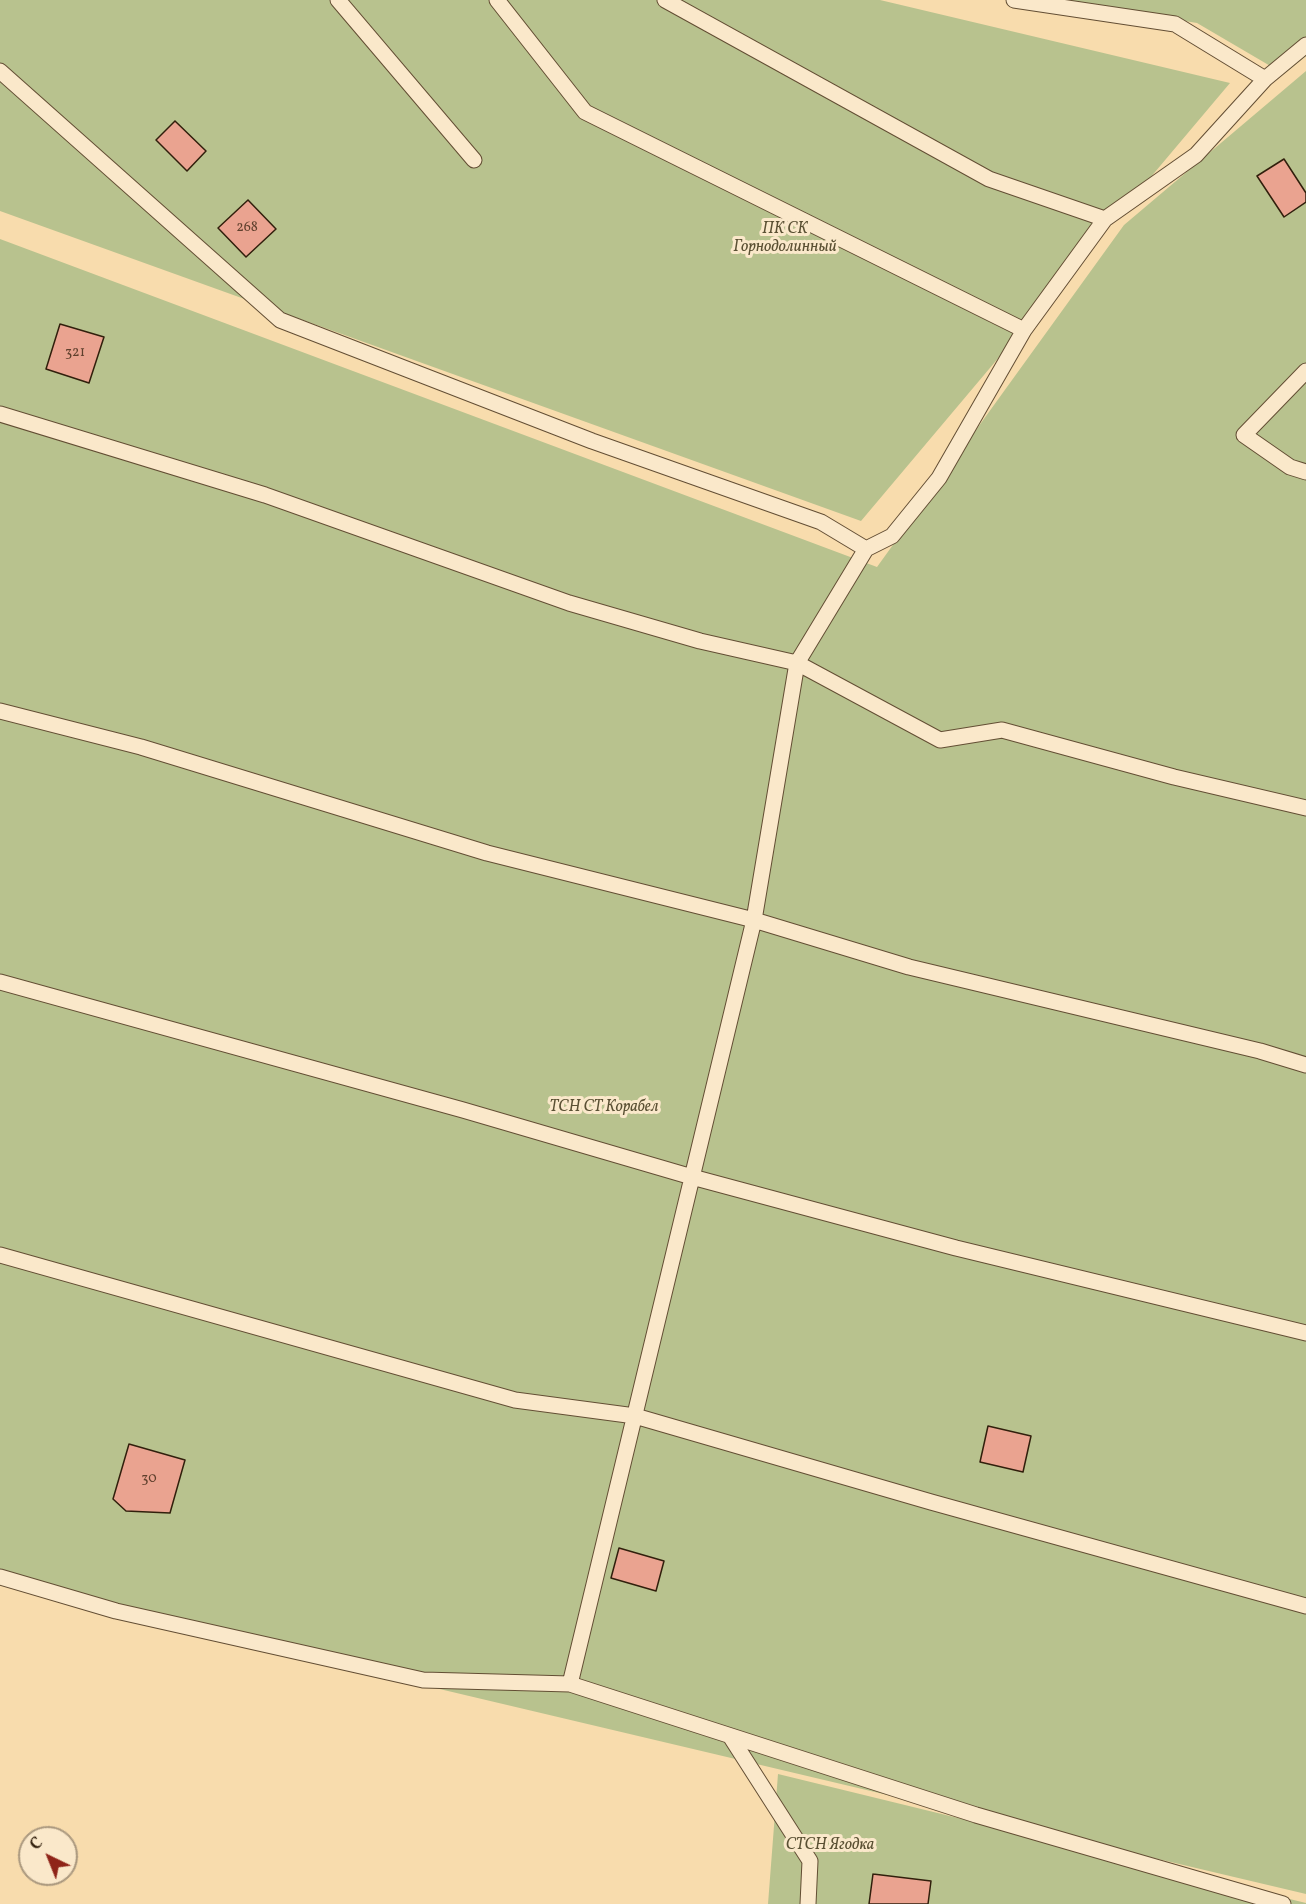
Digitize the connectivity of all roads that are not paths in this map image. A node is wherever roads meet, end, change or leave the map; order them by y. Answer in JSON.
{"nodes":[{"id":1,"x":338,"y":0,"type":"edge"},
{"id":2,"x":497,"y":0,"type":"edge"},
{"id":3,"x":665,"y":0,"type":"edge"},
{"id":4,"x":1014,"y":0,"type":"edge"},
{"id":5,"x":1306,"y":45,"type":"edge"},
{"id":6,"x":0,"y":71,"type":"edge"},
{"id":7,"x":1265,"y":79,"type":"junction"},
{"id":8,"x":474,"y":160,"type":"dead end"},
{"id":9,"x":1105,"y":219,"type":"junction"},
{"id":10,"x":1024,"y":330,"type":"junction"},
{"id":11,"x":1306,"y":371,"type":"edge"},
{"id":12,"x":0,"y":414,"type":"edge"},
{"id":13,"x":1306,"y":472,"type":"edge"},
{"id":14,"x":866,"y":549,"type":"junction"},
{"id":15,"x":797,"y":663,"type":"junction"},
{"id":16,"x":0,"y":711,"type":"edge"},
{"id":17,"x":1306,"y":808,"type":"edge"},
{"id":18,"x":754,"y":920,"type":"junction"},
{"id":19,"x":0,"y":982,"type":"edge"},
{"id":20,"x":1306,"y":1065,"type":"edge"},
{"id":21,"x":692,"y":1177,"type":"junction"},
{"id":22,"x":0,"y":1255,"type":"edge"},
{"id":23,"x":1306,"y":1333,"type":"edge"},
{"id":24,"x":634,"y":1416,"type":"junction"},
{"id":25,"x":0,"y":1577,"type":"edge"},
{"id":26,"x":1306,"y":1606,"type":"edge"},
{"id":27,"x":570,"y":1684,"type":"junction"},
{"id":28,"x":730,"y":1736,"type":"junction"},
{"id":29,"x":808,"y":1904,"type":"edge"},
{"id":30,"x":1283,"y":1904,"type":"edge"}],
"edges":[{"from":1,"to":8,"type":"lane"},
{"from":2,"to":10,"type":"lane"},
{"from":3,"to":9,"type":"lane"},
{"from":4,"to":7,"type":"lane"},
{"from":5,"to":7,"type":"lane"},
{"from":6,"to":14,"type":"lane"},
{"from":7,"to":9,"type":"lane"},
{"from":9,"to":10,"type":"lane"},
{"from":10,"to":14,"type":"lane"},
{"from":11,"to":13,"type":"lane"},
{"from":12,"to":15,"type":"lane"},
{"from":14,"to":15,"type":"lane"},
{"from":15,"to":17,"type":"lane"},
{"from":15,"to":18,"type":"lane"},
{"from":16,"to":18,"type":"lane"},
{"from":18,"to":20,"type":"lane"},
{"from":18,"to":21,"type":"lane"},
{"from":19,"to":21,"type":"lane"},
{"from":21,"to":23,"type":"lane"},
{"from":21,"to":24,"type":"lane"},
{"from":22,"to":24,"type":"lane"},
{"from":24,"to":26,"type":"lane"},
{"from":24,"to":27,"type":"lane"},
{"from":25,"to":27,"type":"lane"},
{"from":27,"to":28,"type":"lane"},
{"from":28,"to":29,"type":"lane"},
{"from":28,"to":30,"type":"lane"}]}
